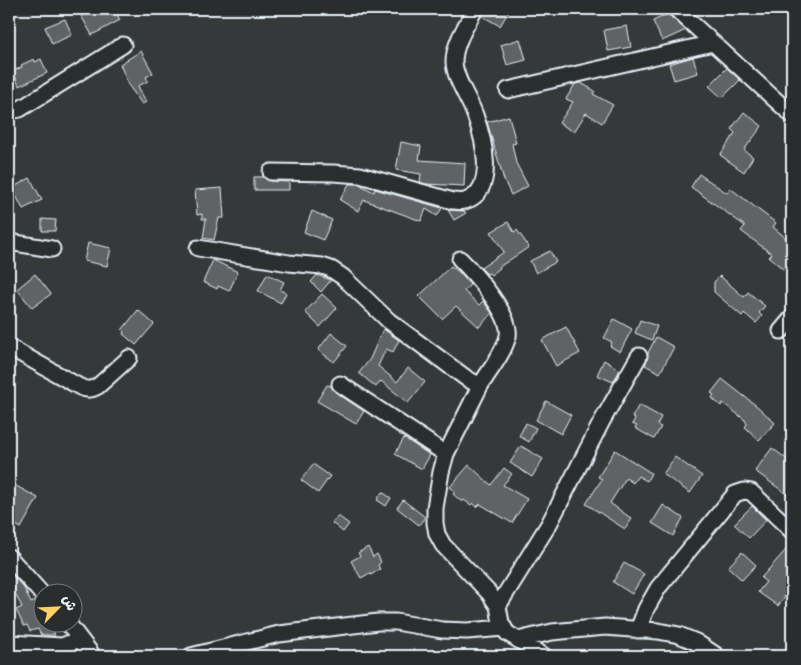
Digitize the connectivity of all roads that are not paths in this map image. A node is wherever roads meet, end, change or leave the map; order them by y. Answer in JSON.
{"nodes":[{"id":1,"x":475,"y":9,"type":"edge"},
{"id":2,"x":676,"y":9,"type":"edge"},
{"id":3,"x":713,"y":43,"type":"junction"},
{"id":4,"x":123,"y":45,"type":"dead end"},
{"id":5,"x":508,"y":90,"type":"dead end"},
{"id":6,"x":9,"y":110,"type":"edge"},
{"id":7,"x":792,"y":115,"type":"edge"},
{"id":8,"x":271,"y":172,"type":"dead end"},
{"id":9,"x":9,"y":242,"type":"edge"},
{"id":10,"x":198,"y":248,"type":"dead end"},
{"id":11,"x":52,"y":249,"type":"dead end"},
{"id":12,"x":460,"y":259,"type":"dead end"},
{"id":13,"x":792,"y":318,"type":"edge"},
{"id":14,"x":780,"y":331,"type":"dead end"},
{"id":15,"x":9,"y":347,"type":"edge"},
{"id":16,"x":639,"y":356,"type":"dead end"},
{"id":17,"x":130,"y":358,"type":"dead end"},
{"id":18,"x":340,"y":384,"type":"dead end"},
{"id":19,"x":480,"y":386,"type":"junction"},
{"id":20,"x":446,"y":454,"type":"junction"},
{"id":21,"x":792,"y":531,"type":"edge"},
{"id":22,"x":9,"y":557,"type":"edge"},
{"id":23,"x":32,"y":583,"type":"edge"},
{"id":24,"x":498,"y":606,"type":"junction"},
{"id":25,"x":504,"y":628,"type":"junction"},
{"id":26,"x":638,"y":630,"type":"junction"},
{"id":27,"x":75,"y":632,"type":"edge"},
{"id":28,"x":80,"y":639,"type":"junction"},
{"id":29,"x":518,"y":640,"type":"junction"},
{"id":30,"x":9,"y":643,"type":"edge"},
{"id":31,"x":93,"y":656,"type":"edge"},
{"id":32,"x":191,"y":656,"type":"edge"},
{"id":33,"x":544,"y":656,"type":"edge"},
{"id":34,"x":717,"y":656,"type":"edge"}],
"edges":[{"from":1,"to":8,"type":"street"},
{"from":2,"to":3,"type":"street"},
{"from":3,"to":5,"type":"street"},
{"from":3,"to":7,"type":"street"},
{"from":4,"to":6,"type":"street"},
{"from":9,"to":11,"type":"street"},
{"from":10,"to":19,"type":"street"},
{"from":12,"to":19,"type":"street"},
{"from":13,"to":14,"type":"street"},
{"from":15,"to":17,"type":"street"},
{"from":16,"to":24,"type":"street"},
{"from":18,"to":20,"type":"street"},
{"from":19,"to":20,"type":"street"},
{"from":20,"to":24,"type":"street"},
{"from":21,"to":26,"type":"street"},
{"from":22,"to":23,"type":"street"},
{"from":24,"to":25,"type":"street"},
{"from":25,"to":29,"type":"street"},
{"from":25,"to":32,"type":"street"},
{"from":26,"to":29,"type":"street"},
{"from":26,"to":34,"type":"street"},
{"from":27,"to":28,"type":"street"},
{"from":28,"to":30,"type":"street"},
{"from":28,"to":31,"type":"street"},
{"from":29,"to":33,"type":"street"}]}
